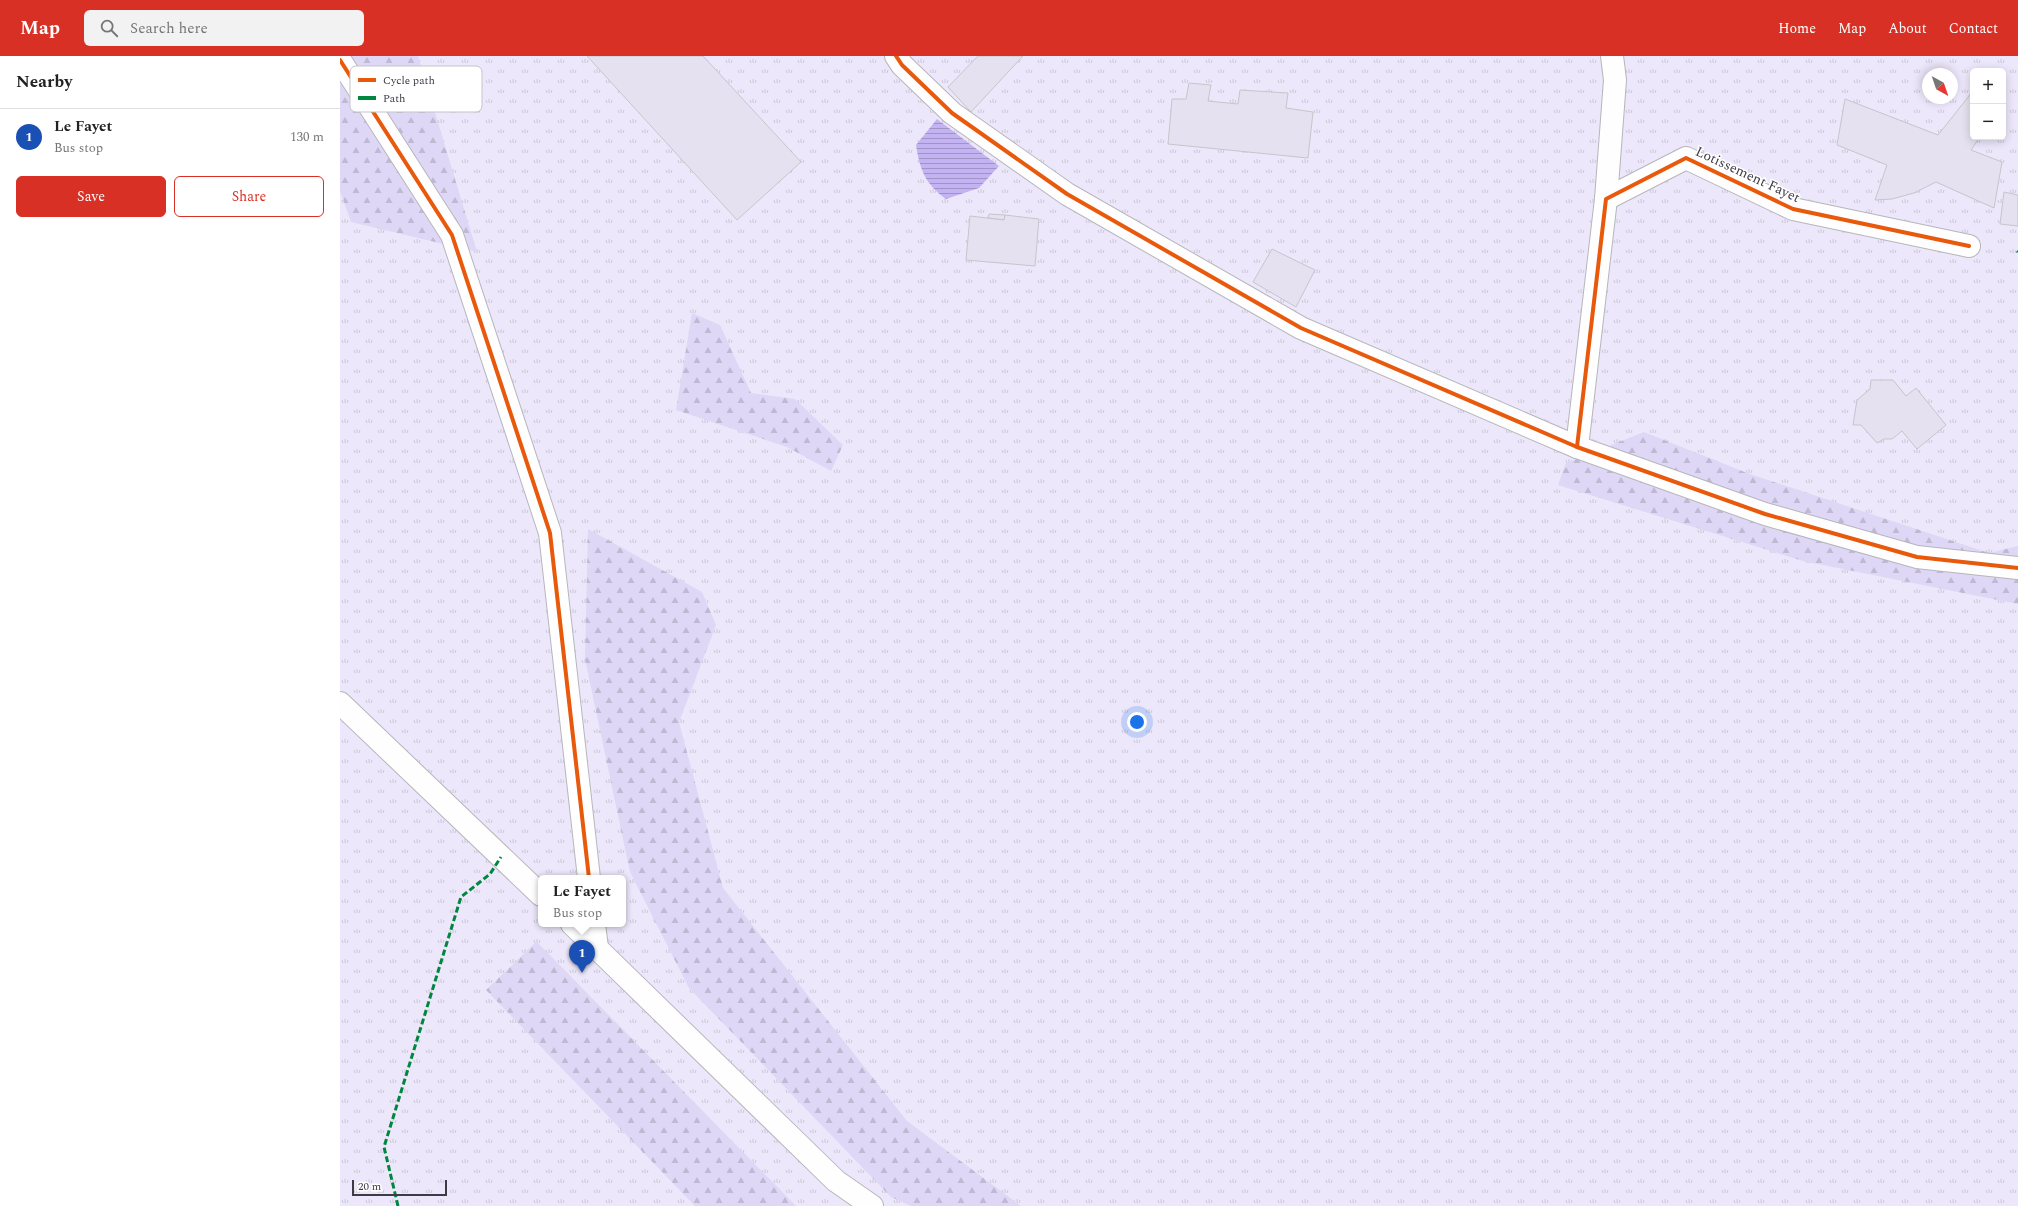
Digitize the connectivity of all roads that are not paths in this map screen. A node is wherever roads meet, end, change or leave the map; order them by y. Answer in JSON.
{"nodes":[{"id":1,"x":896,"y":56,"type":"edge"},
{"id":2,"x":1612,"y":56,"type":"edge"},
{"id":3,"x":340,"y":60,"type":"edge"},
{"id":4,"x":350,"y":76,"type":"edge"},
{"id":5,"x":373,"y":112,"type":"edge"},
{"id":6,"x":1606,"y":199,"type":"junction"},
{"id":7,"x":1969,"y":246,"type":"dead end"},
{"id":8,"x":1577,"y":447,"type":"junction"},
{"id":9,"x":2018,"y":568,"type":"edge"},
{"id":10,"x":340,"y":703,"type":"edge"},
{"id":11,"x":589,"y":875,"type":"edge"},
{"id":12,"x":538,"y":892,"type":"edge"},
{"id":13,"x":575,"y":927,"type":"edge"},
{"id":14,"x":594,"y":927,"type":"edge"},
{"id":15,"x":597,"y":948,"type":"junction"},
{"id":16,"x":872,"y":1206,"type":"edge"}],
"edges":[{"from":1,"to":8,"type":"street"},
{"from":2,"to":6,"type":"street"},
{"from":3,"to":4,"type":"street"},
{"from":5,"to":11,"type":"street"},
{"from":6,"to":7,"type":"street","name":"Lotissement Fayet"},
{"from":6,"to":8,"type":"street"},
{"from":8,"to":9,"type":"street"},
{"from":10,"to":12,"type":"street"},
{"from":13,"to":15,"type":"street"},
{"from":14,"to":15,"type":"street"},
{"from":15,"to":16,"type":"street"}]}
